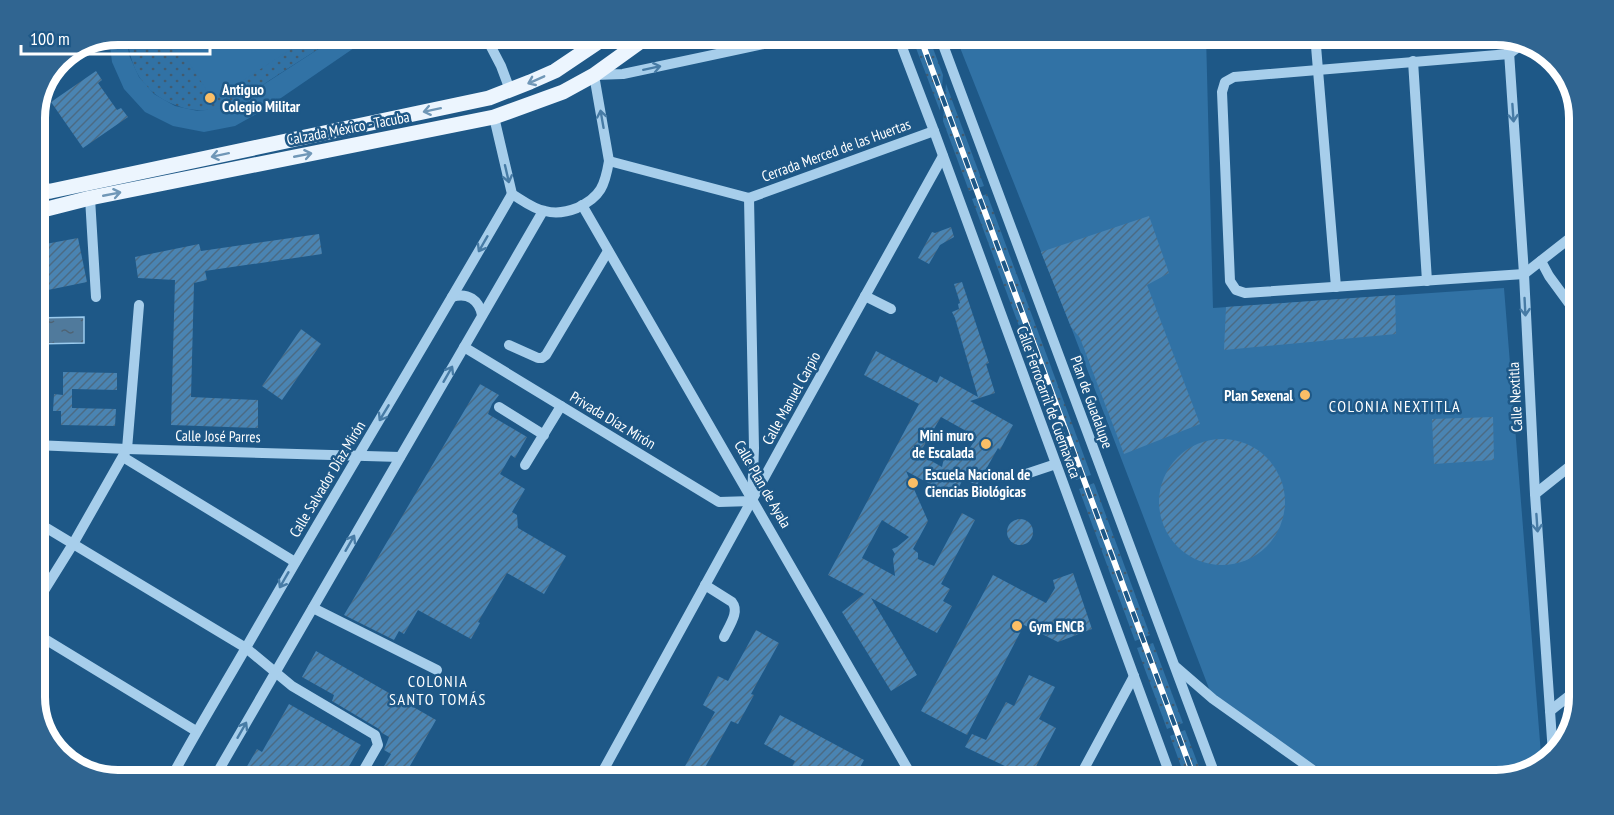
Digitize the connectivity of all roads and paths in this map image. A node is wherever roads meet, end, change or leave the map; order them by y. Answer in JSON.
{"nodes":[{"id":1,"x":493,"y":45,"type":"edge"},
{"id":2,"x":594,"y":45,"type":"edge"},
{"id":3,"x":636,"y":45,"type":"edge"},
{"id":4,"x":760,"y":45,"type":"edge"},
{"id":5,"x":901,"y":45,"type":"edge"},
{"id":6,"x":943,"y":45,"type":"edge"},
{"id":7,"x":1316,"y":45,"type":"edge"},
{"id":8,"x":1509,"y":46,"type":"edge"},
{"id":9,"x":1517,"y":48,"type":"edge"},
{"id":10,"x":1509,"y":54,"type":"junction"},
{"id":11,"x":1413,"y":61,"type":"junction"},
{"id":12,"x":1318,"y":71,"type":"junction"},
{"id":13,"x":594,"y":75,"type":"junction"},
{"id":14,"x":510,"y":90,"type":"junction"},
{"id":15,"x":489,"y":98,"type":"junction"},
{"id":16,"x":494,"y":117,"type":"junction"},
{"id":17,"x":934,"y":131,"type":"junction"},
{"id":18,"x":943,"y":156,"type":"junction"},
{"id":19,"x":609,"y":161,"type":"junction"},
{"id":20,"x":45,"y":191,"type":"edge"},
{"id":21,"x":512,"y":194,"type":"junction"},
{"id":22,"x":90,"y":198,"type":"junction"},
{"id":23,"x":749,"y":198,"type":"junction"},
{"id":24,"x":582,"y":206,"type":"junction"},
{"id":25,"x":45,"y":209,"type":"edge"},
{"id":26,"x":543,"y":211,"type":"junction"},
{"id":27,"x":1569,"y":239,"type":"edge"},
{"id":28,"x":608,"y":251,"type":"junction"},
{"id":29,"x":1541,"y":261,"type":"junction"},
{"id":30,"x":1524,"y":274,"type":"junction"},
{"id":31,"x":1427,"y":281,"type":"junction"},
{"id":32,"x":1336,"y":287,"type":"junction"},
{"id":33,"x":865,"y":296,"type":"junction"},
{"id":34,"x":96,"y":297,"type":"dead end"},
{"id":35,"x":452,"y":297,"type":"junction"},
{"id":36,"x":1569,"y":303,"type":"edge"},
{"id":37,"x":140,"y":305,"type":"dead end"},
{"id":38,"x":891,"y":309,"type":"dead end"},
{"id":39,"x":482,"y":315,"type":"junction"},
{"id":40,"x":509,"y":345,"type":"dead end"},
{"id":41,"x":464,"y":347,"type":"junction"},
{"id":42,"x":561,"y":406,"type":"junction"},
{"id":43,"x":499,"y":407,"type":"dead end"},
{"id":44,"x":544,"y":435,"type":"junction"},
{"id":45,"x":45,"y":446,"type":"edge"},
{"id":46,"x":125,"y":453,"type":"junction"},
{"id":47,"x":359,"y":455,"type":"junction"},
{"id":48,"x":400,"y":457,"type":"junction"},
{"id":49,"x":1056,"y":464,"type":"junction"},
{"id":50,"x":525,"y":465,"type":"dead end"},
{"id":51,"x":1569,"y":468,"type":"edge"},
{"id":52,"x":1026,"y":474,"type":"dead end"},
{"id":53,"x":1535,"y":494,"type":"junction"},
{"id":54,"x":752,"y":501,"type":"junction"},
{"id":55,"x":45,"y":527,"type":"edge"},
{"id":56,"x":72,"y":544,"type":"junction"},
{"id":57,"x":295,"y":562,"type":"junction"},
{"id":58,"x":705,"y":585,"type":"junction"},
{"id":59,"x":45,"y":589,"type":"edge"},
{"id":60,"x":313,"y":608,"type":"junction"},
{"id":61,"x":724,"y":637,"type":"dead end"},
{"id":62,"x":45,"y":639,"type":"edge"},
{"id":63,"x":246,"y":648,"type":"junction"},
{"id":64,"x":1174,"y":666,"type":"junction"},
{"id":65,"x":437,"y":670,"type":"dead end"},
{"id":66,"x":276,"y":672,"type":"junction"},
{"id":67,"x":1134,"y":676,"type":"junction"},
{"id":68,"x":1569,"y":696,"type":"edge"},
{"id":69,"x":1550,"y":711,"type":"junction"},
{"id":70,"x":196,"y":731,"type":"junction"},
{"id":71,"x":1552,"y":744,"type":"edge"},
{"id":72,"x":175,"y":770,"type":"edge"},
{"id":73,"x":219,"y":770,"type":"edge"},
{"id":74,"x":364,"y":770,"type":"edge"},
{"id":75,"x":604,"y":770,"type":"edge"},
{"id":76,"x":908,"y":770,"type":"edge"},
{"id":77,"x":1083,"y":770,"type":"edge"},
{"id":78,"x":1168,"y":770,"type":"edge"},
{"id":79,"x":1213,"y":770,"type":"edge"},
{"id":80,"x":1313,"y":770,"type":"edge"}],
"edges":[{"from":1,"to":14,"type":"street"},
{"from":2,"to":14,"type":"main road","name":"Calzada México - Tacuba","one_way":true},
{"from":3,"to":13,"type":"main road","name":"Calzada México - Tacuba"},
{"from":13,"to":4,"type":"street","one_way":true},
{"from":5,"to":17,"type":"street","name":"Calle Ferrocarril de Cuernavaca"},
{"from":6,"to":64,"type":"street","name":"Plan de Guadalupe"},
{"from":7,"to":12,"type":"street"},
{"from":8,"to":10,"type":"street","name":"Calle Nextitla"},
{"from":9,"to":10,"type":"street"},
{"from":10,"to":11,"type":"street"},
{"from":10,"to":30,"type":"street","name":"Calle Nextitla","one_way":true},
{"from":11,"to":12,"type":"street"},
{"from":11,"to":31,"type":"street"},
{"from":12,"to":32,"type":"street"},
{"from":12,"to":32,"type":"street"},
{"from":13,"to":16,"type":"main road","name":"Calzada México - Tacuba"},
{"from":19,"to":13,"type":"street","one_way":true},
{"from":14,"to":15,"type":"main road","name":"Calzada México - Tacuba"},
{"from":15,"to":16,"type":"main road"},
{"from":15,"to":20,"type":"main road","name":"Calzada México - Tacuba","one_way":true},
{"from":16,"to":21,"type":"street","one_way":true},
{"from":22,"to":16,"type":"main road","name":"Calzada México - Tacuba","one_way":true},
{"from":17,"to":18,"type":"street","name":"Calle Ferrocarril de Cuernavaca"},
{"from":17,"to":23,"type":"street","name":"Cerrada Merced de las Huertas"},
{"from":18,"to":33,"type":"street","name":"Calle Manuel Carpio"},
{"from":18,"to":49,"type":"street","name":"Calle Ferrocarril de Cuernavaca"},
{"from":19,"to":23,"type":"street","name":"Cerrada Merced de las Huertas"},
{"from":19,"to":24,"type":"street"},
{"from":21,"to":26,"type":"street"},
{"from":21,"to":35,"type":"street","name":"Calle Salvador Díaz Mirón","one_way":true},
{"from":22,"to":25,"type":"main road","name":"Calzada México - Tacuba"},
{"from":22,"to":34,"type":"street"},
{"from":23,"to":54,"type":"street"},
{"from":24,"to":26,"type":"street"},
{"from":24,"to":28,"type":"street","name":"Calle Plan de Ayala"},
{"from":26,"to":39,"type":"street"},
{"from":27,"to":29,"type":"street"},
{"from":28,"to":40,"type":"street"},
{"from":28,"to":54,"type":"street","name":"Calle Plan de Ayala"},
{"from":29,"to":30,"type":"street"},
{"from":29,"to":36,"type":"street"},
{"from":30,"to":31,"type":"street"},
{"from":30,"to":53,"type":"street","name":"Calle Nextitla","one_way":true},
{"from":31,"to":32,"type":"street"},
{"from":33,"to":38,"type":"street"},
{"from":33,"to":54,"type":"street","name":"Calle Manuel Carpio"},
{"from":35,"to":39,"type":"street"},
{"from":35,"to":47,"type":"street","name":"Calle Salvador Díaz Mirón","one_way":true},
{"from":37,"to":46,"type":"street"},
{"from":39,"to":41,"type":"street"},
{"from":41,"to":42,"type":"street","name":"Privada Díaz Mirón"},
{"from":48,"to":41,"type":"street","one_way":true},
{"from":42,"to":44,"type":"street"},
{"from":42,"to":54,"type":"street","name":"Privada Díaz Mirón"},
{"from":43,"to":44,"type":"street"},
{"from":44,"to":50,"type":"street"},
{"from":45,"to":46,"type":"street","name":"Calle José Parres"},
{"from":46,"to":47,"type":"street","name":"Calle José Parres"},
{"from":46,"to":56,"type":"street"},
{"from":46,"to":57,"type":"street"},
{"from":47,"to":48,"type":"street","name":"Calle José Parres"},
{"from":47,"to":57,"type":"street","name":"Calle Salvador Díaz Mirón"},
{"from":60,"to":48,"type":"street","one_way":true},
{"from":49,"to":52,"type":"street"},
{"from":49,"to":67,"type":"street","name":"Calle Ferrocarril de Cuernavaca"},
{"from":51,"to":53,"type":"street"},
{"from":53,"to":69,"type":"street","name":"Calle Nextitla","one_way":true},
{"from":54,"to":58,"type":"street","name":"Calle Manuel Carpio"},
{"from":54,"to":76,"type":"street","name":"Calle Plan de Ayala"},
{"from":55,"to":56,"type":"street"},
{"from":56,"to":59,"type":"street"},
{"from":56,"to":63,"type":"street"},
{"from":57,"to":63,"type":"street","name":"Calle Salvador Díaz Mirón","one_way":true},
{"from":58,"to":61,"type":"street"},
{"from":58,"to":75,"type":"street","name":"Calle Manuel Carpio"},
{"from":60,"to":65,"type":"street"},
{"from":60,"to":66,"type":"street"},
{"from":62,"to":70,"type":"street"},
{"from":63,"to":66,"type":"street"},
{"from":63,"to":70,"type":"street","name":"Calle Salvador Díaz Mirón"},
{"from":64,"to":79,"type":"street","name":"Plan de Guadalupe"},
{"from":64,"to":80,"type":"street"},
{"from":73,"to":66,"type":"street","one_way":true},
{"from":66,"to":74,"type":"street"},
{"from":67,"to":77,"type":"street"},
{"from":67,"to":78,"type":"street","name":"Calle Ferrocarril de Cuernavaca"},
{"from":68,"to":69,"type":"street"},
{"from":69,"to":71,"type":"street","name":"Calle Nextitla"},
{"from":70,"to":72,"type":"street","name":"Calle Salvador Díaz Mirón"}]}
